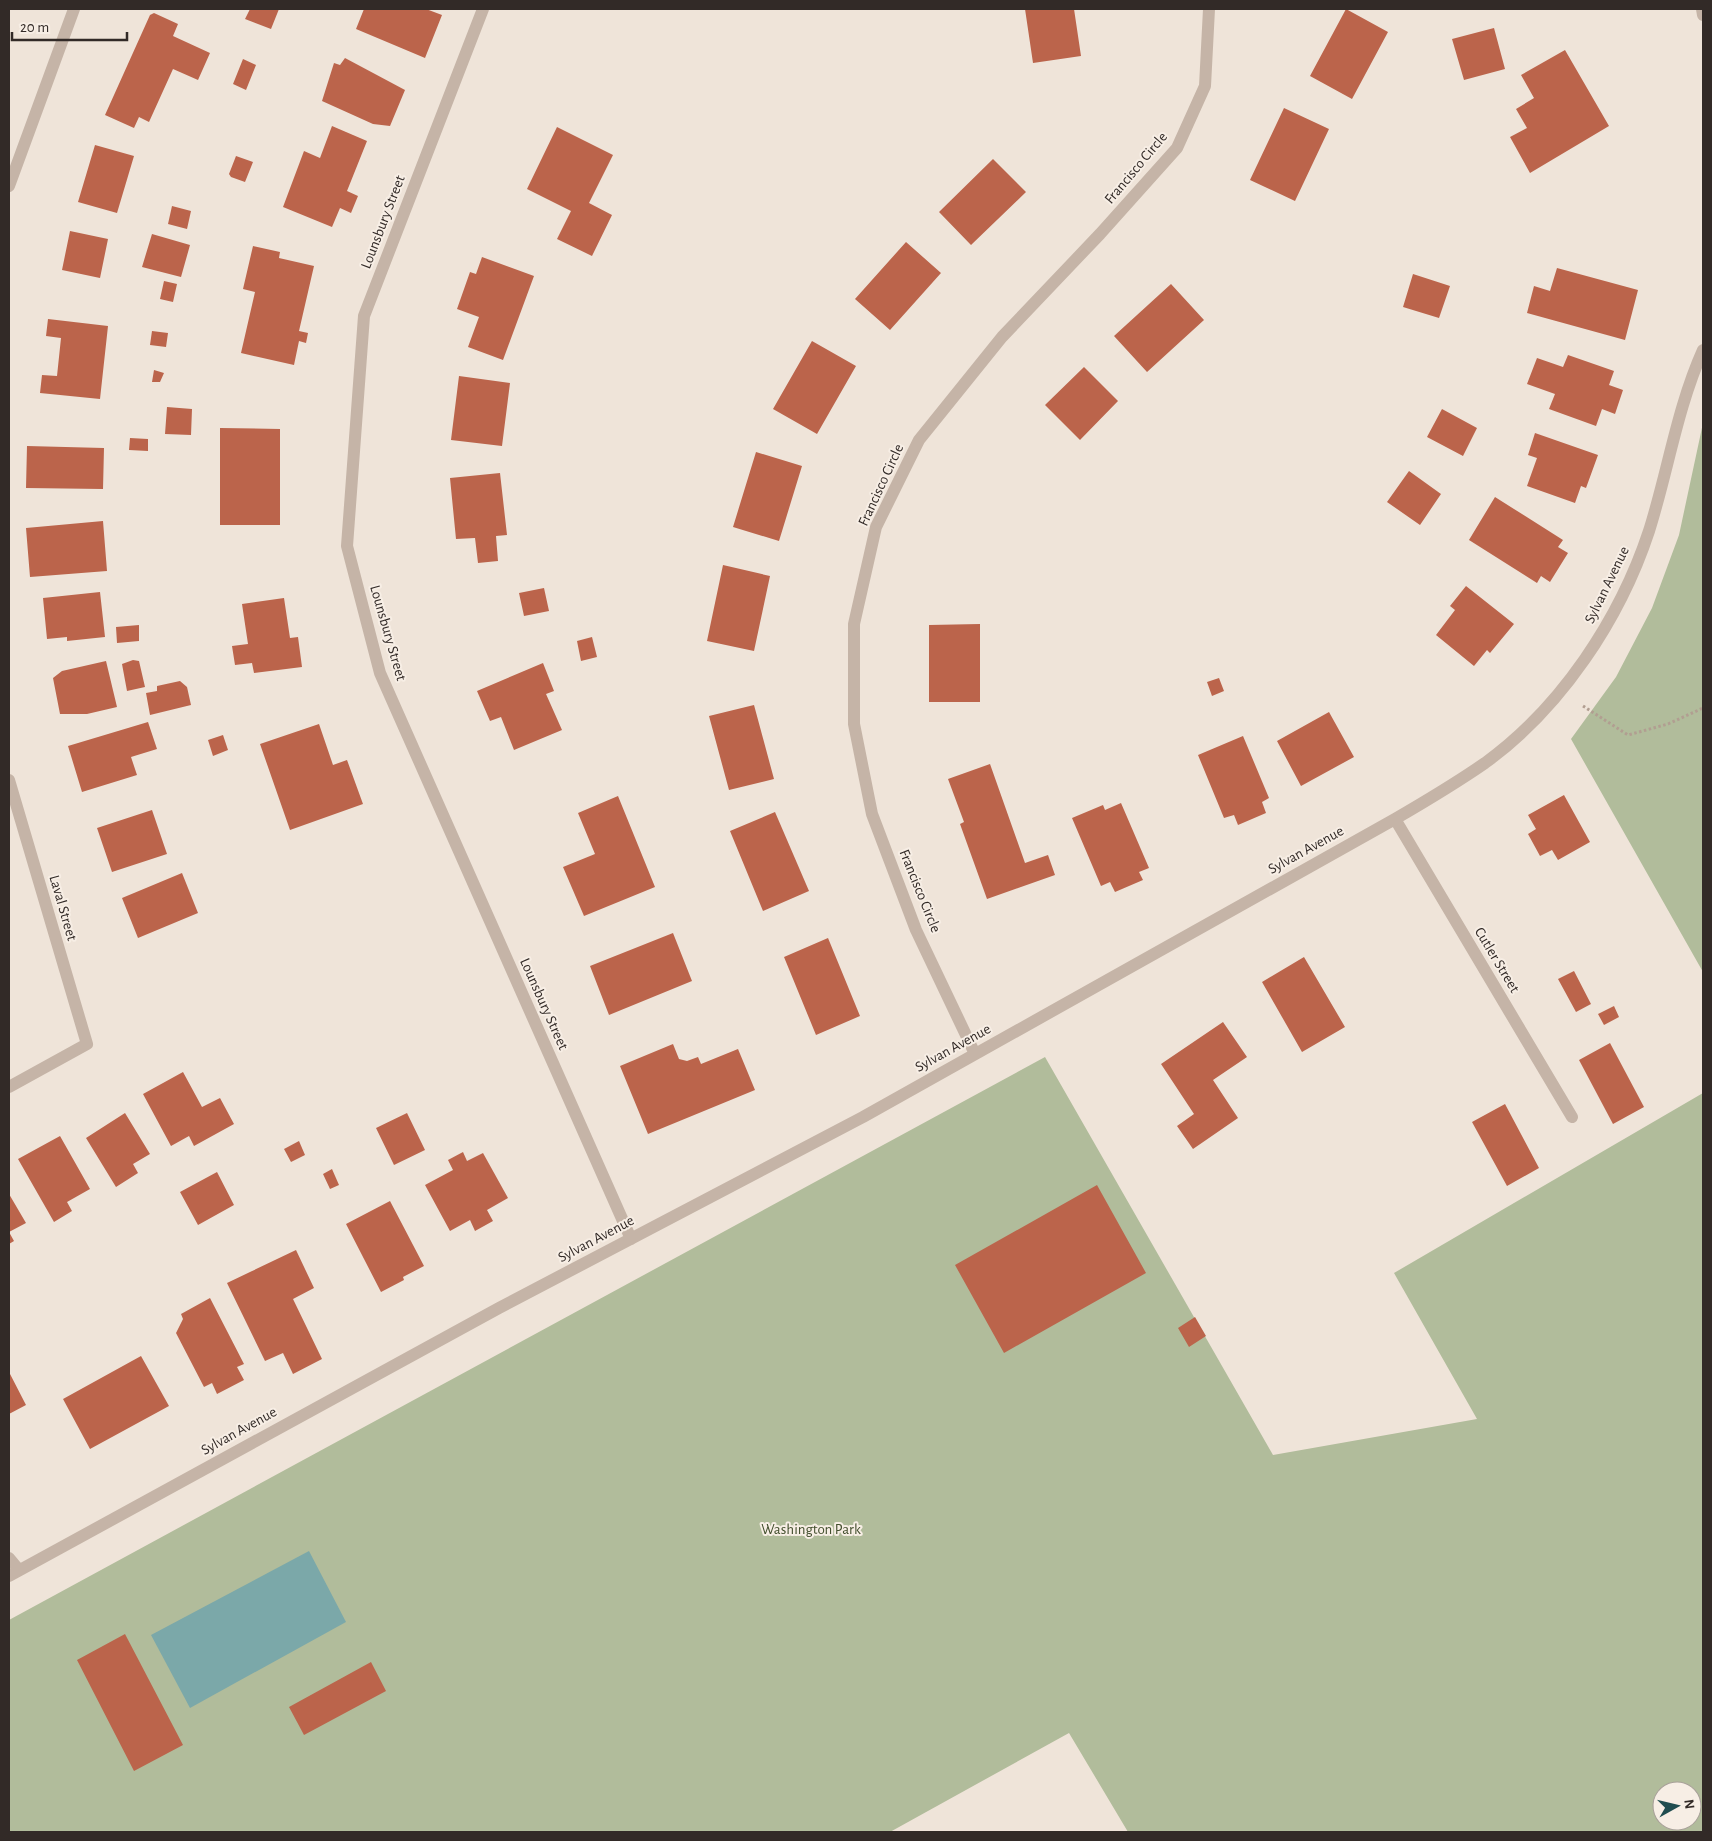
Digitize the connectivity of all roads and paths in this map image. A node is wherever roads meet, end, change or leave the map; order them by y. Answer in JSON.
{"nodes":[{"id":1,"x":74,"y":9,"type":"edge"},
{"id":2,"x":483,"y":9,"type":"edge"},
{"id":3,"x":1210,"y":9,"type":"edge"},
{"id":4,"x":1702,"y":9,"type":"edge"},
{"id":5,"x":1703,"y":15,"type":"edge"},
{"id":6,"x":9,"y":186,"type":"edge"},
{"id":7,"x":1703,"y":350,"type":"edge"},
{"id":8,"x":1560,"y":691,"type":"junction"},
{"id":9,"x":1703,"y":708,"type":"edge"},
{"id":10,"x":9,"y":780,"type":"edge"},
{"id":11,"x":1395,"y":819,"type":"junction"},
{"id":12,"x":975,"y":1054,"type":"junction"},
{"id":13,"x":9,"y":1088,"type":"edge"},
{"id":14,"x":1572,"y":1117,"type":"dead end"},
{"id":15,"x":631,"y":1239,"type":"junction"},
{"id":16,"x":9,"y":1558,"type":"edge"},
{"id":17,"x":14,"y":1573,"type":"edge"}],
"edges":[{"from":1,"to":6,"type":"street"},
{"from":2,"to":15,"type":"street","name":"Lounsbury Street"},
{"from":3,"to":12,"type":"street","name":"Francisco Circle"},
{"from":4,"to":5,"type":"street"},
{"from":7,"to":8,"type":"street","name":"Sylvan Avenue"},
{"from":8,"to":9,"type":"path"},
{"from":8,"to":11,"type":"street","name":"Sylvan Avenue"},
{"from":10,"to":13,"type":"street","name":"Laval Street"},
{"from":11,"to":12,"type":"street","name":"Sylvan Avenue"},
{"from":11,"to":14,"type":"street","name":"Cutler Street"},
{"from":12,"to":15,"type":"street","name":"Sylvan Avenue"},
{"from":15,"to":17,"type":"street","name":"Sylvan Avenue"},
{"from":16,"to":17,"type":"street"}]}
